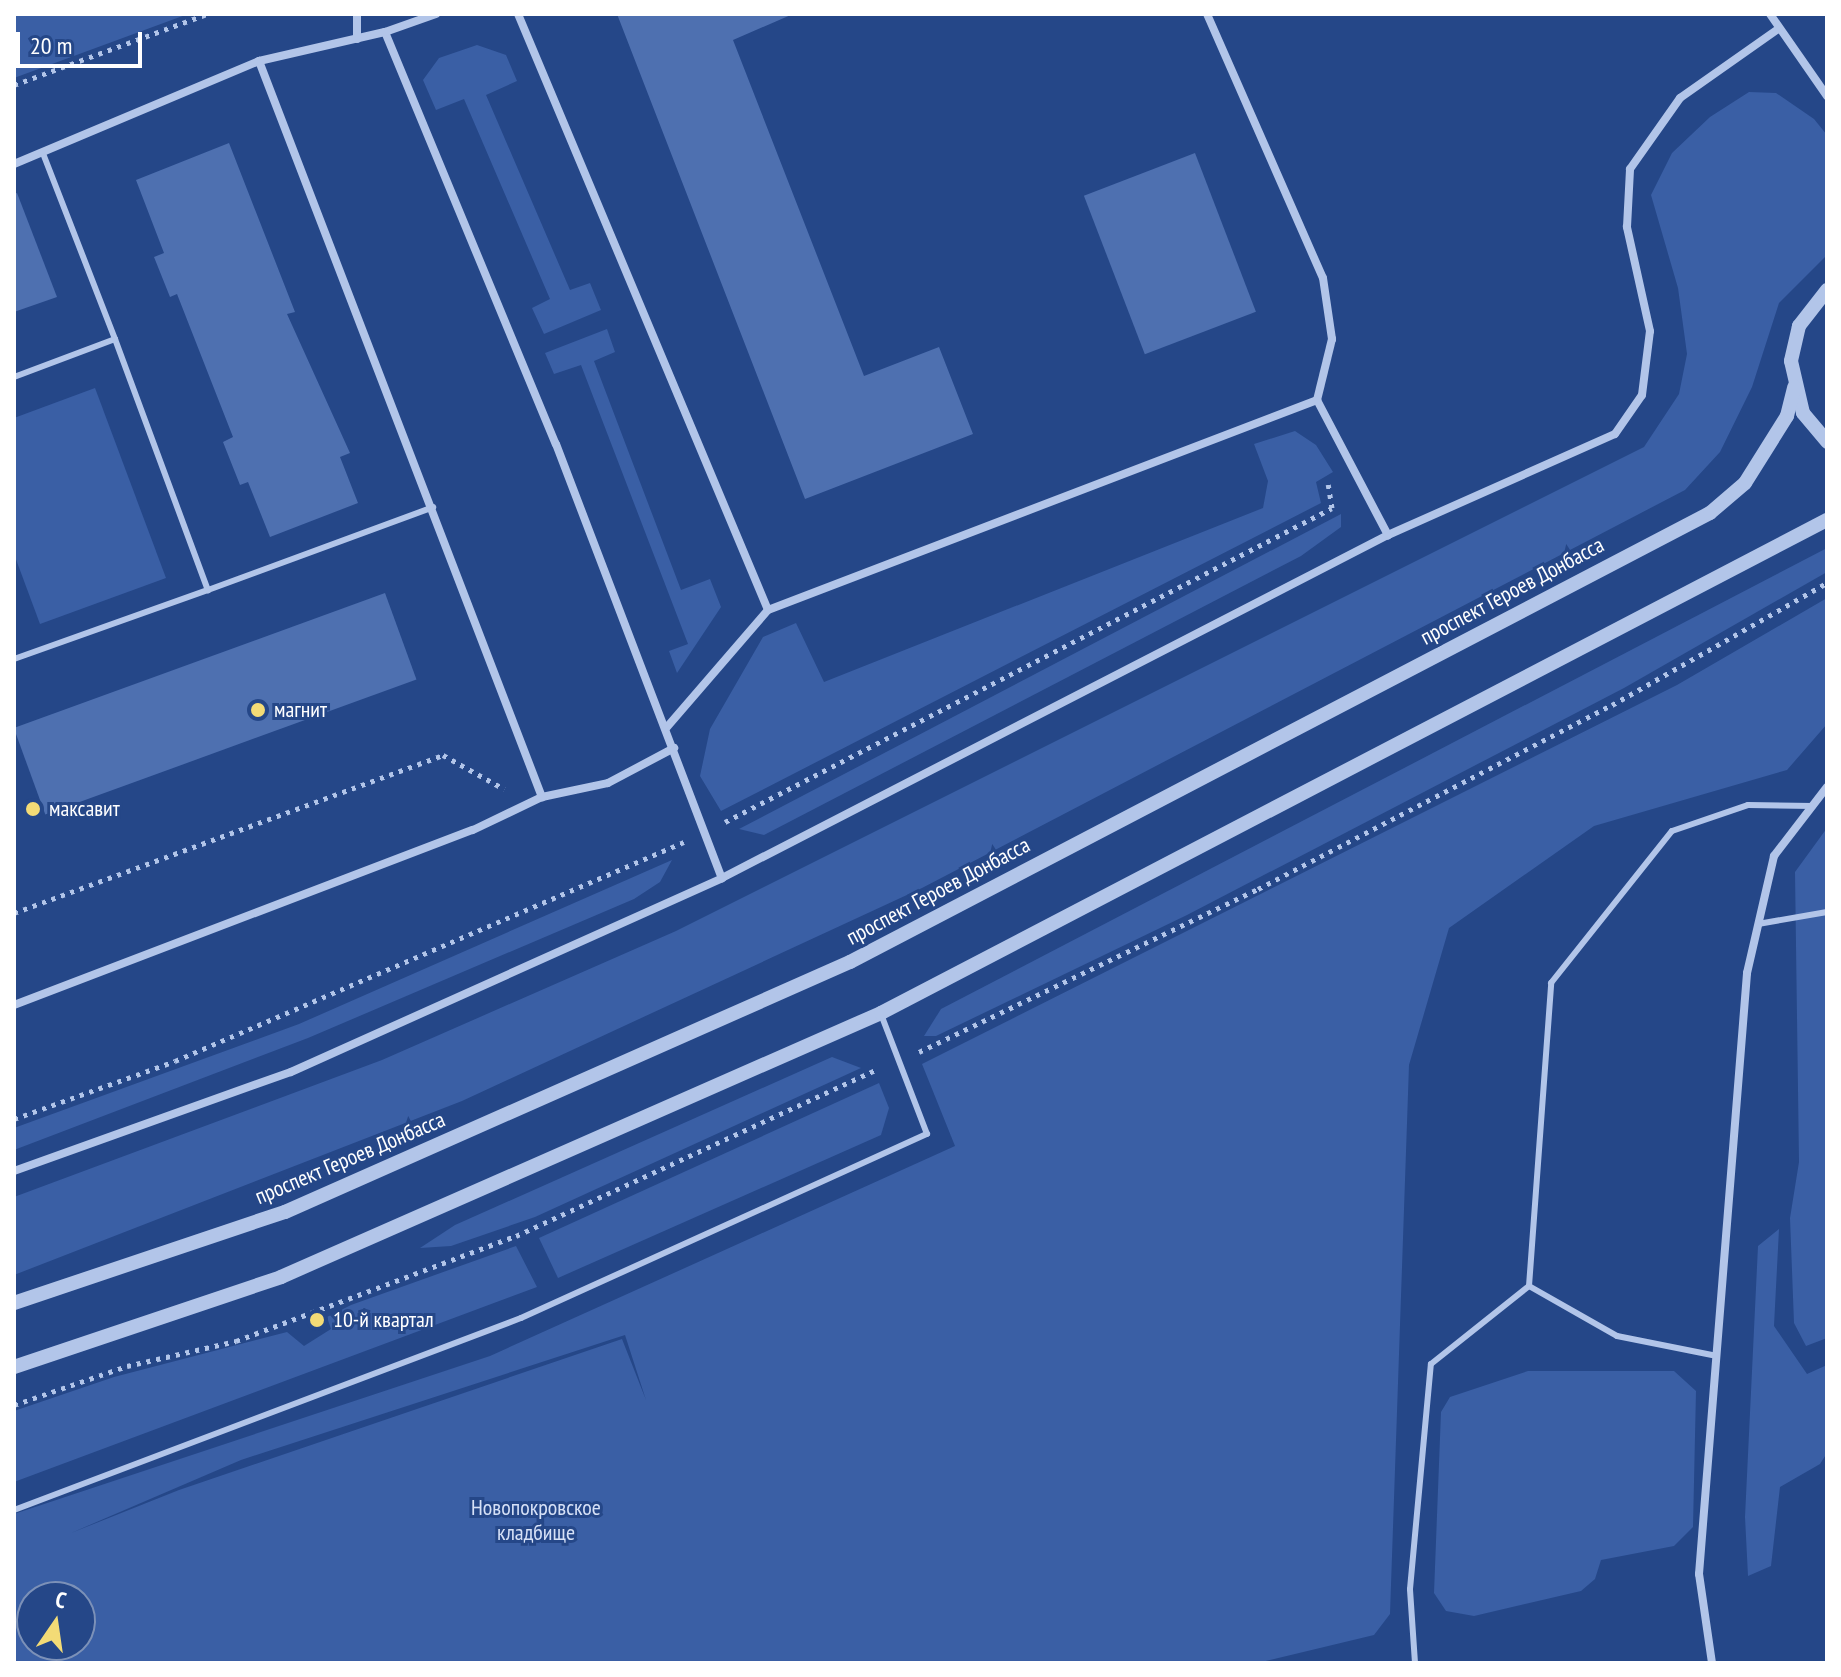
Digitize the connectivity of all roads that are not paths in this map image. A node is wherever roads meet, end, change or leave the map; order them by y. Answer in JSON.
{"nodes":[{"id":1,"x":357,"y":14,"type":"edge"},
{"id":2,"x":436,"y":14,"type":"edge"},
{"id":3,"x":518,"y":14,"type":"edge"},
{"id":4,"x":1207,"y":14,"type":"edge"},
{"id":5,"x":1770,"y":14,"type":"edge"},
{"id":6,"x":1778,"y":29,"type":"junction"},
{"id":7,"x":385,"y":32,"type":"junction"},
{"id":8,"x":357,"y":39,"type":"junction"},
{"id":9,"x":259,"y":61,"type":"junction"},
{"id":10,"x":1827,"y":96,"type":"edge"},
{"id":11,"x":43,"y":153,"type":"junction"},
{"id":12,"x":14,"y":164,"type":"edge"},
{"id":13,"x":1827,"y":290,"type":"edge"},
{"id":14,"x":115,"y":339,"type":"junction"},
{"id":15,"x":14,"y":377,"type":"edge"},
{"id":16,"x":1794,"y":387,"type":"junction"},
{"id":17,"x":1317,"y":400,"type":"junction"},
{"id":18,"x":1827,"y":442,"type":"edge"},
{"id":19,"x":433,"y":507,"type":"junction"},
{"id":20,"x":1827,"y":520,"type":"edge"},
{"id":21,"x":1388,"y":535,"type":"junction"},
{"id":22,"x":208,"y":590,"type":"junction"},
{"id":23,"x":768,"y":610,"type":"junction"},
{"id":24,"x":14,"y":659,"type":"edge"},
{"id":25,"x":667,"y":727,"type":"junction"},
{"id":26,"x":674,"y":748,"type":"junction"},
{"id":27,"x":1827,"y":787,"type":"edge"},
{"id":28,"x":542,"y":797,"type":"junction"},
{"id":29,"x":1813,"y":806,"type":"junction"},
{"id":30,"x":722,"y":878,"type":"junction"},
{"id":31,"x":1827,"y":912,"type":"edge"},
{"id":32,"x":1758,"y":924,"type":"junction"},
{"id":33,"x":14,"y":1005,"type":"edge"},
{"id":34,"x":881,"y":1013,"type":"junction"},
{"id":35,"x":14,"y":1171,"type":"edge"},
{"id":36,"x":1529,"y":1286,"type":"junction"},
{"id":37,"x":14,"y":1303,"type":"edge"},
{"id":38,"x":1717,"y":1356,"type":"junction"},
{"id":39,"x":14,"y":1367,"type":"edge"},
{"id":40,"x":14,"y":1510,"type":"edge"},
{"id":41,"x":1415,"y":1663,"type":"edge"},
{"id":42,"x":1712,"y":1663,"type":"edge"}],
"edges":[{"from":1,"to":8,"type":"street"},
{"from":2,"to":7,"type":"street"},
{"from":3,"to":23,"type":"street"},
{"from":4,"to":17,"type":"street"},
{"from":5,"to":6,"type":"street"},
{"from":6,"to":10,"type":"street"},
{"from":6,"to":21,"type":"street"},
{"from":7,"to":8,"type":"street"},
{"from":7,"to":25,"type":"street"},
{"from":8,"to":9,"type":"street"},
{"from":9,"to":11,"type":"street"},
{"from":9,"to":19,"type":"street"},
{"from":11,"to":12,"type":"street"},
{"from":11,"to":14,"type":"lane"},
{"from":13,"to":16,"type":"street"},
{"from":14,"to":15,"type":"lane"},
{"from":14,"to":22,"type":"lane"},
{"from":16,"to":18,"type":"street"},
{"from":16,"to":37,"type":"street","name":"проспект Героев Донбасса"},
{"from":17,"to":21,"type":"street"},
{"from":17,"to":23,"type":"street"},
{"from":19,"to":22,"type":"lane"},
{"from":19,"to":28,"type":"street"},
{"from":20,"to":34,"type":"street"},
{"from":21,"to":30,"type":"street"},
{"from":22,"to":24,"type":"lane"},
{"from":23,"to":25,"type":"street"},
{"from":25,"to":26,"type":"street"},
{"from":26,"to":28,"type":"street"},
{"from":26,"to":30,"type":"street"},
{"from":27,"to":29,"type":"street"},
{"from":28,"to":33,"type":"street"},
{"from":29,"to":32,"type":"street"},
{"from":29,"to":36,"type":"lane"},
{"from":30,"to":35,"type":"street"},
{"from":31,"to":32,"type":"lane"},
{"from":32,"to":38,"type":"street"},
{"from":34,"to":39,"type":"street"},
{"from":34,"to":40,"type":"lane"},
{"from":36,"to":38,"type":"lane"},
{"from":36,"to":41,"type":"lane"},
{"from":38,"to":42,"type":"street"}]}
